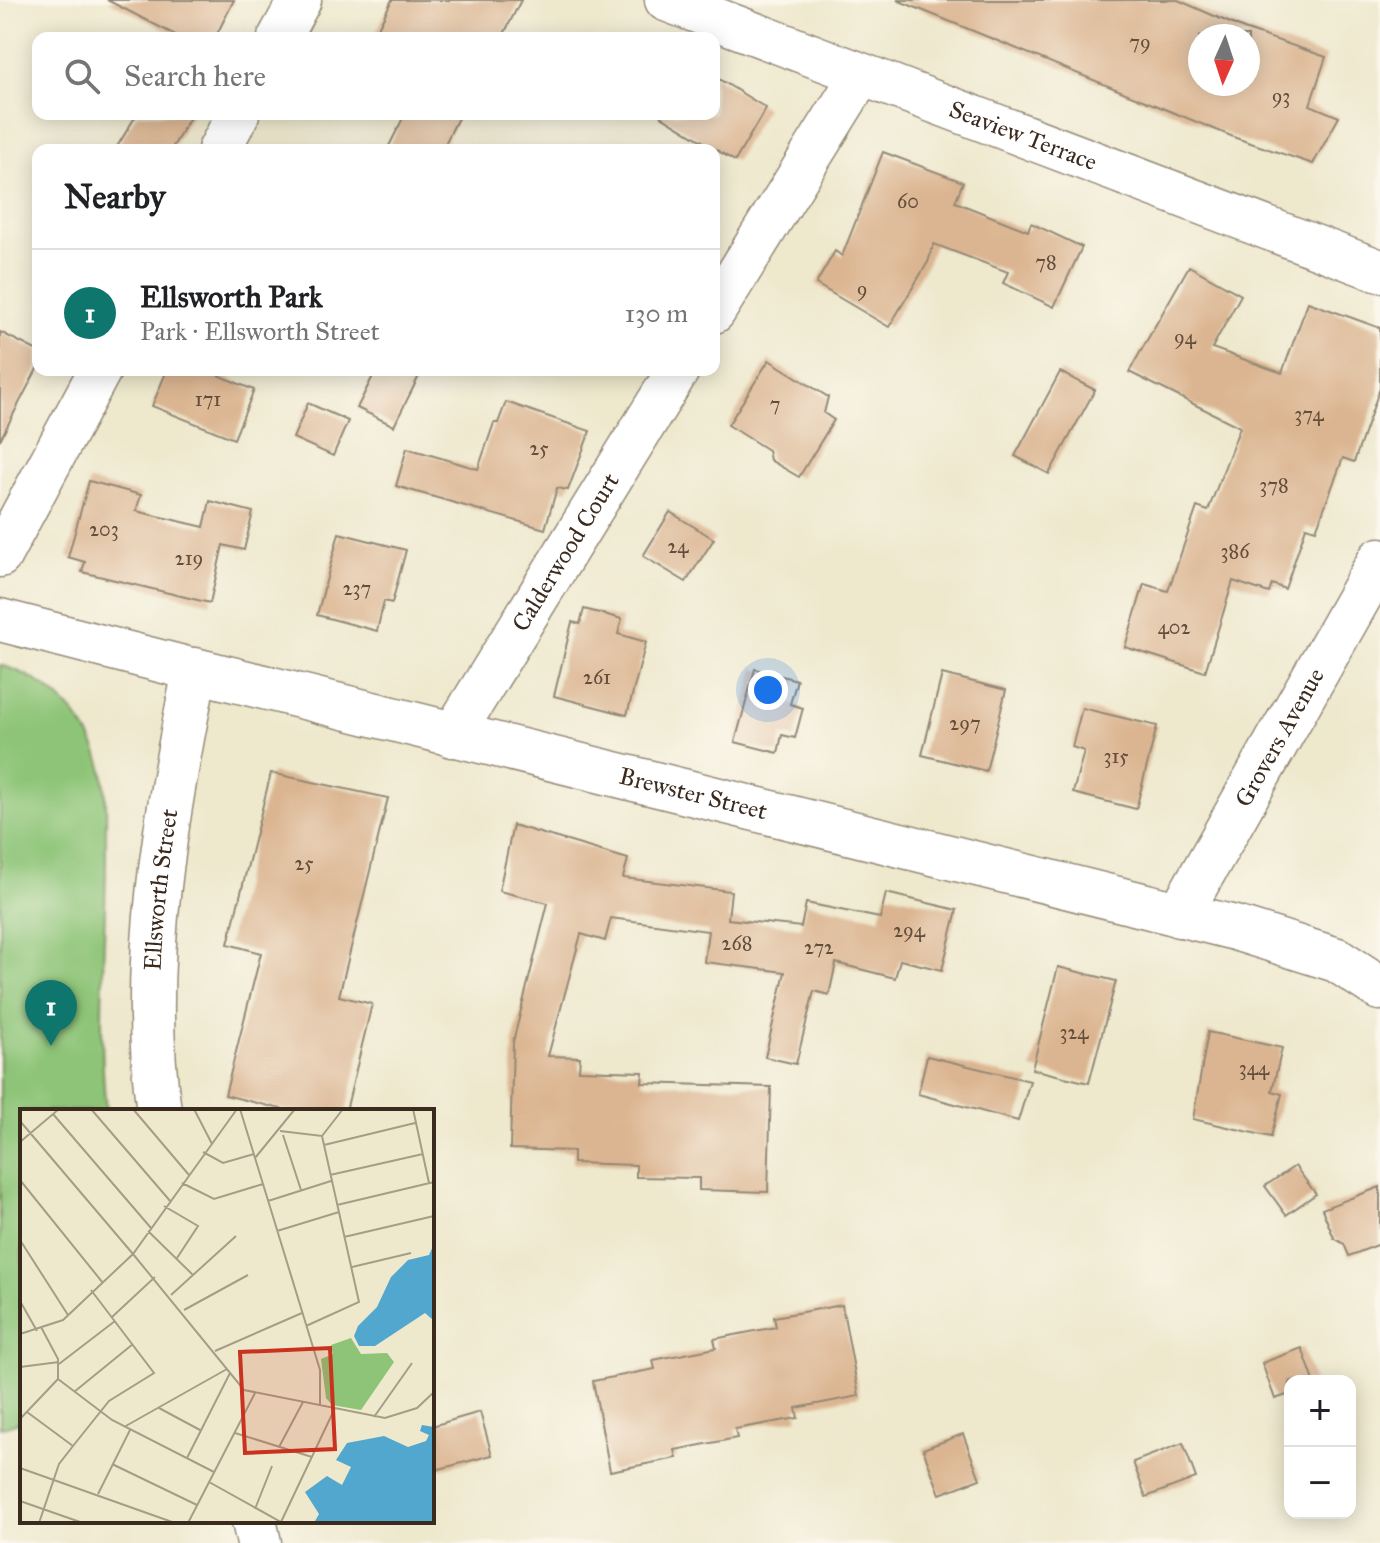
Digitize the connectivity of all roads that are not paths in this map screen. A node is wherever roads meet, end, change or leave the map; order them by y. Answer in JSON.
{"nodes":[{"id":1,"x":300,"y":0,"type":"edge"},
{"id":2,"x":666,"y":0,"type":"edge"},
{"id":3,"x":282,"y":32,"type":"edge"},
{"id":4,"x":861,"y":75,"type":"junction"},
{"id":5,"x":235,"y":120,"type":"edge"},
{"id":6,"x":222,"y":144,"type":"edge"},
{"id":7,"x":1380,"y":271,"type":"edge"},
{"id":8,"x":720,"y":302,"type":"edge"},
{"id":9,"x":97,"y":376,"type":"edge"},
{"id":10,"x":674,"y":376,"type":"edge"},
{"id":11,"x":0,"y":556,"type":"edge"},
{"id":12,"x":1380,"y":560,"type":"edge"},
{"id":13,"x":0,"y":620,"type":"edge"},
{"id":14,"x":195,"y":670,"type":"junction"},
{"id":15,"x":452,"y":736,"type":"junction"},
{"id":16,"x":1179,"y":915,"type":"junction"},
{"id":17,"x":1380,"y":988,"type":"edge"},
{"id":18,"x":159,"y":1109,"type":"edge"},
{"id":19,"x":254,"y":1523,"type":"edge"},
{"id":20,"x":259,"y":1543,"type":"edge"}],
"edges":[{"from":1,"to":3,"type":"street"},
{"from":2,"to":4,"type":"street","name":"Seaview Terrace"},
{"from":4,"to":7,"type":"street","name":"Seaview Terrace"},
{"from":4,"to":8,"type":"street"},
{"from":5,"to":6,"type":"street"},
{"from":9,"to":11,"type":"street"},
{"from":10,"to":15,"type":"street","name":"Calderwood Court"},
{"from":12,"to":16,"type":"street","name":"Grovers Avenue"},
{"from":13,"to":14,"type":"street","name":"Brewster Street"},
{"from":14,"to":15,"type":"street","name":"Brewster Street"},
{"from":14,"to":18,"type":"street","name":"Ellsworth Street"},
{"from":15,"to":16,"type":"street","name":"Brewster Street"},
{"from":16,"to":17,"type":"street","name":"Brewster Street"},
{"from":19,"to":20,"type":"street"}]}
